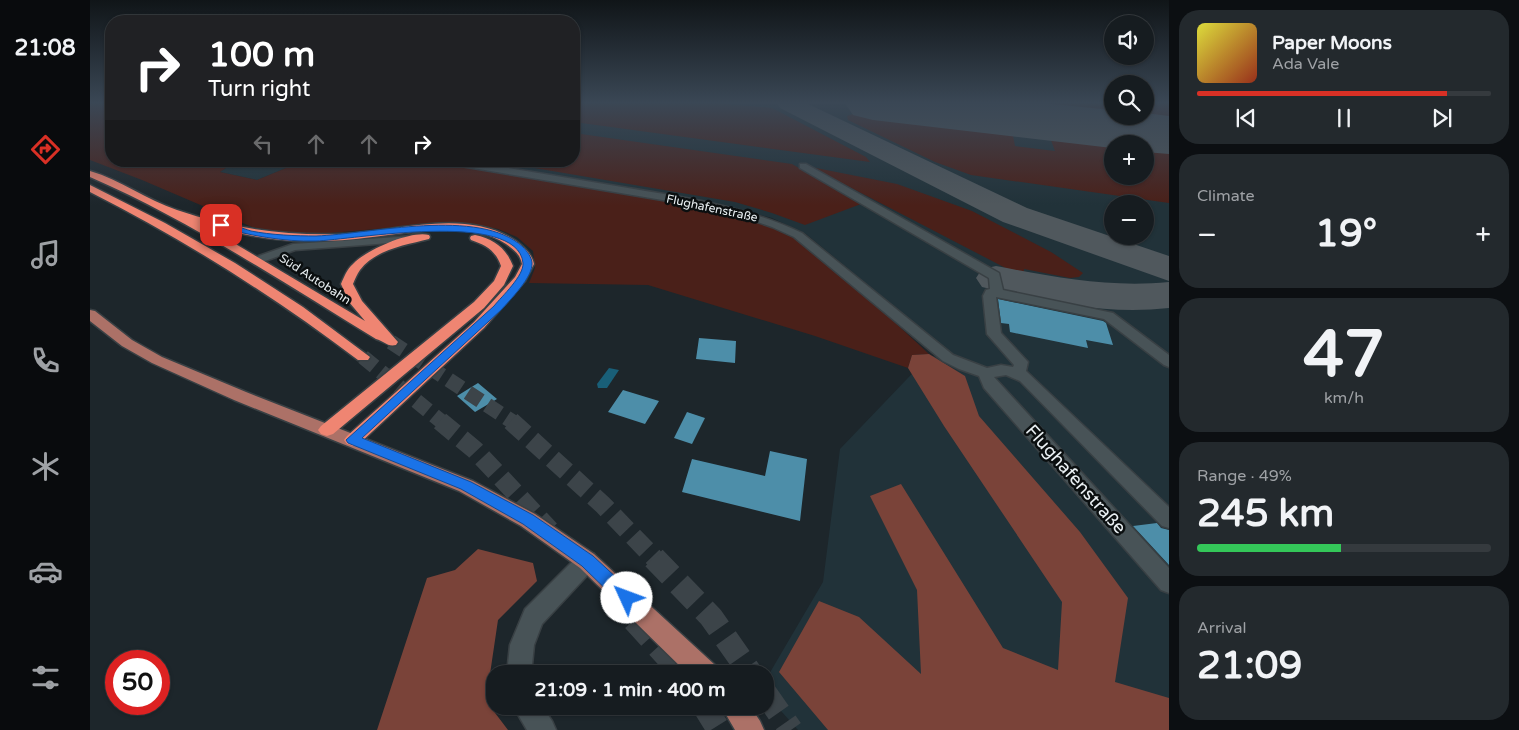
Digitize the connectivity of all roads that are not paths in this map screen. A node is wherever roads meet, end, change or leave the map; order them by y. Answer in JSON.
{"nodes":[{"id":1,"x":803,"y":166,"type":"dead end"},
{"id":2,"x":485,"y":167,"type":"edge"},
{"id":3,"x":90,"y":174,"type":"edge"},
{"id":4,"x":90,"y":188,"type":"edge"},
{"id":5,"x":176,"y":214,"type":"junction"},
{"id":6,"x":413,"y":239,"type":"junction"},
{"id":7,"x":257,"y":260,"type":"junction"},
{"id":8,"x":997,"y":293,"type":"junction"},
{"id":9,"x":90,"y":314,"type":"edge"},
{"id":10,"x":363,"y":357,"type":"tunnel mouth"},
{"id":11,"x":1169,"y":362,"type":"edge"},
{"id":12,"x":987,"y":373,"type":"junction"},
{"id":13,"x":1018,"y":373,"type":"junction"},
{"id":14,"x":327,"y":430,"type":"junction"},
{"id":15,"x":352,"y":440,"type":"junction"},
{"id":16,"x":1169,"y":520,"type":"edge"},
{"id":17,"x":588,"y":561,"type":"junction"},
{"id":18,"x":1169,"y":583,"type":"edge"},
{"id":19,"x":520,"y":665,"type":"edge"},
{"id":20,"x":697,"y":665,"type":"edge"},
{"id":21,"x":532,"y":715,"type":"edge"},
{"id":22,"x":741,"y":715,"type":"edge"},
{"id":23,"x":542,"y":730,"type":"edge"},
{"id":24,"x":752,"y":730,"type":"edge"}],
"edges":[{"from":1,"to":8,"type":"street"},
{"from":2,"to":12,"type":"street","name":"Flughafenstraße"},
{"from":3,"to":5,"type":"highway","name":"Süd Autobahn"},
{"from":4,"to":10,"type":"highway"},
{"from":5,"to":7,"type":"highway","name":"Süd Autobahn"},
{"from":5,"to":15,"type":"highway"},
{"from":6,"to":7,"type":"street"},
{"from":6,"to":7,"type":"highway","name":"Süd Autobahn"},
{"from":6,"to":14,"type":"highway"},
{"from":8,"to":11,"type":"street"},
{"from":8,"to":13,"type":"street"},
{"from":9,"to":14,"type":"main road"},
{"from":12,"to":13,"type":"street","name":"Flughafenstraße"},
{"from":12,"to":18,"type":"street","name":"Flughafenstraße"},
{"from":13,"to":16,"type":"street"},
{"from":14,"to":15,"type":"main road"},
{"from":15,"to":17,"type":"main road"},
{"from":17,"to":19,"type":"street"},
{"from":17,"to":20,"type":"main road"},
{"from":21,"to":23,"type":"street"},
{"from":22,"to":24,"type":"main road"}]}
